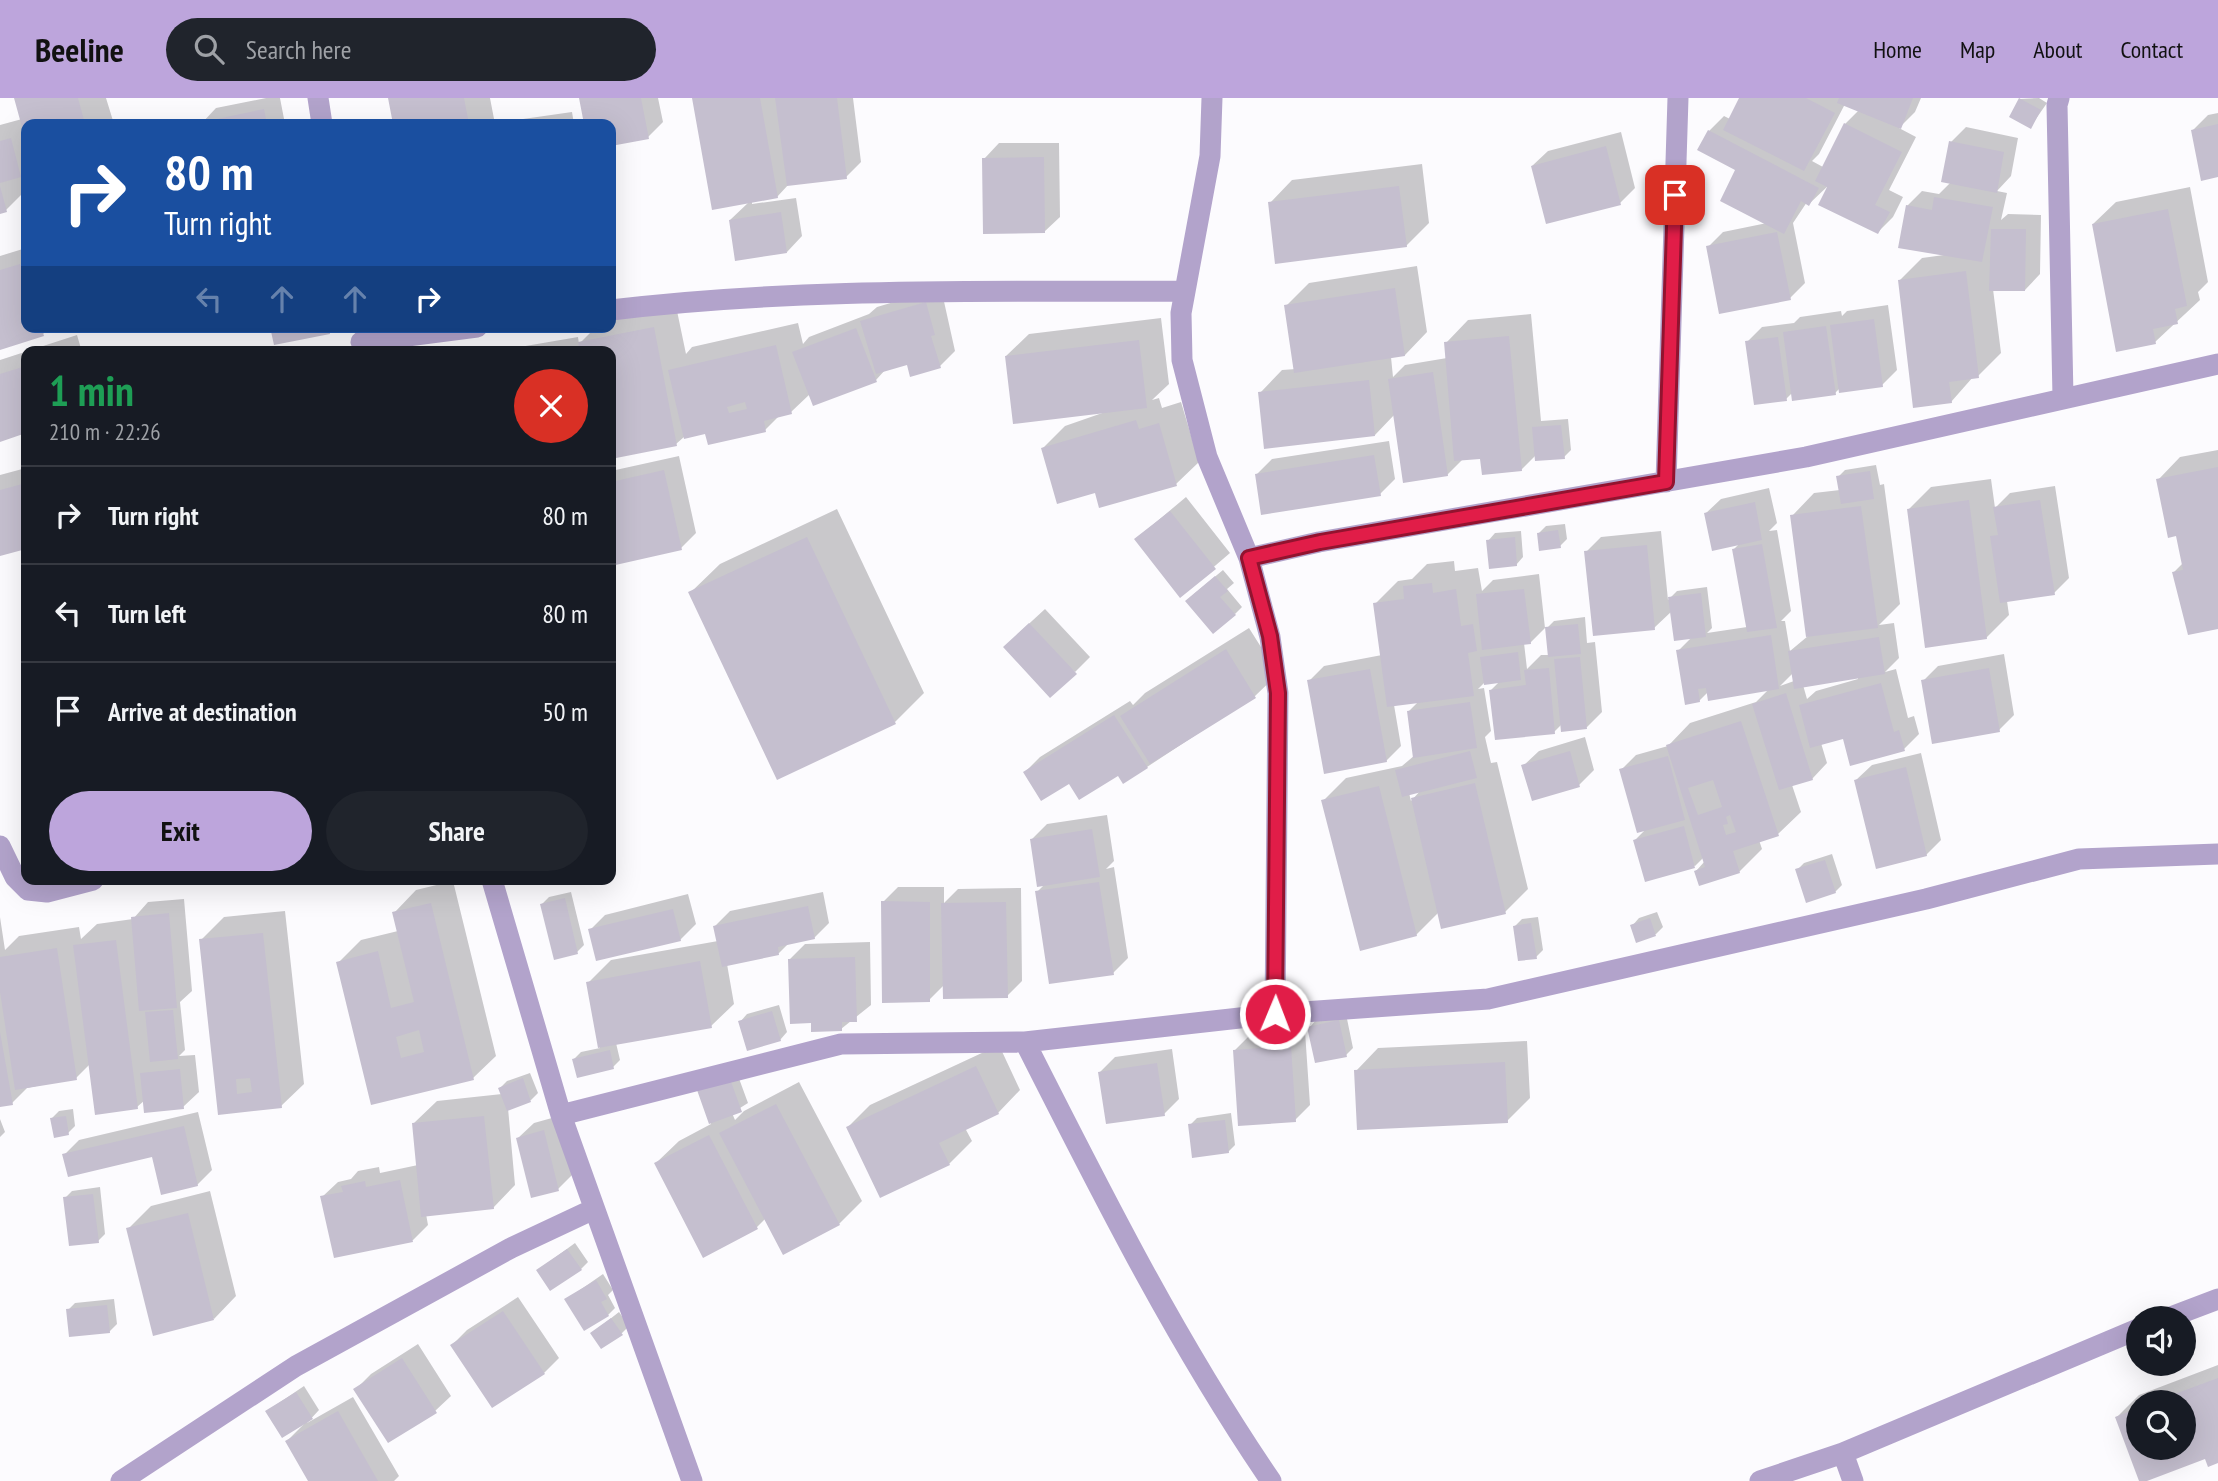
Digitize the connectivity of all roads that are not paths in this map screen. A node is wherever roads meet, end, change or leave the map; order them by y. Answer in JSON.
{"nodes":[{"id":1,"x":318,"y":98,"type":"edge"},
{"id":2,"x":1212,"y":98,"type":"edge"},
{"id":3,"x":1678,"y":98,"type":"edge"},
{"id":4,"x":2054,"y":100,"type":"edge"},
{"id":5,"x":320,"y":119,"type":"edge"},
{"id":6,"x":1183,"y":291,"type":"junction"},
{"id":7,"x":616,"y":309,"type":"edge"},
{"id":8,"x":423,"y":333,"type":"edge"},
{"id":9,"x":361,"y":340,"type":"edge"},
{"id":10,"x":2218,"y":364,"type":"edge"},
{"id":11,"x":2063,"y":397,"type":"junction"},
{"id":12,"x":1666,"y":482,"type":"junction"},
{"id":13,"x":1249,"y":558,"type":"junction"},
{"id":14,"x":0,"y":846,"type":"edge"},
{"id":15,"x":2218,"y":854,"type":"edge"},
{"id":16,"x":21,"y":883,"type":"edge"},
{"id":17,"x":23,"y":885,"type":"edge"},
{"id":18,"x":74,"y":885,"type":"edge"},
{"id":19,"x":493,"y":885,"type":"edge"},
{"id":20,"x":1275,"y":1014,"type":"junction"},
{"id":21,"x":1025,"y":1042,"type":"junction"},
{"id":22,"x":561,"y":1115,"type":"junction"},
{"id":23,"x":594,"y":1209,"type":"junction"},
{"id":24,"x":2218,"y":1298,"type":"edge"},
{"id":25,"x":2196,"y":1307,"type":"edge"},
{"id":26,"x":2126,"y":1334,"type":"edge"},
{"id":27,"x":1843,"y":1453,"type":"junction"},
{"id":28,"x":121,"y":1481,"type":"edge"},
{"id":29,"x":692,"y":1481,"type":"edge"},
{"id":30,"x":1271,"y":1481,"type":"edge"},
{"id":31,"x":1760,"y":1481,"type":"edge"},
{"id":32,"x":1853,"y":1481,"type":"edge"}],
"edges":[{"from":1,"to":5,"type":"street"},
{"from":2,"to":6,"type":"street"},
{"from":3,"to":12,"type":"street"},
{"from":4,"to":11,"type":"street"},
{"from":6,"to":7,"type":"street"},
{"from":6,"to":13,"type":"street"},
{"from":8,"to":9,"type":"street"},
{"from":10,"to":11,"type":"street"},
{"from":11,"to":12,"type":"street"},
{"from":12,"to":13,"type":"street"},
{"from":13,"to":20,"type":"street"},
{"from":14,"to":16,"type":"street"},
{"from":15,"to":20,"type":"street"},
{"from":17,"to":18,"type":"street"},
{"from":19,"to":22,"type":"street"},
{"from":20,"to":21,"type":"street"},
{"from":21,"to":22,"type":"street"},
{"from":21,"to":30,"type":"street"},
{"from":22,"to":23,"type":"street"},
{"from":23,"to":28,"type":"street"},
{"from":23,"to":29,"type":"street"},
{"from":24,"to":25,"type":"street"},
{"from":26,"to":27,"type":"street"},
{"from":27,"to":31,"type":"street"},
{"from":27,"to":32,"type":"street"}]}
